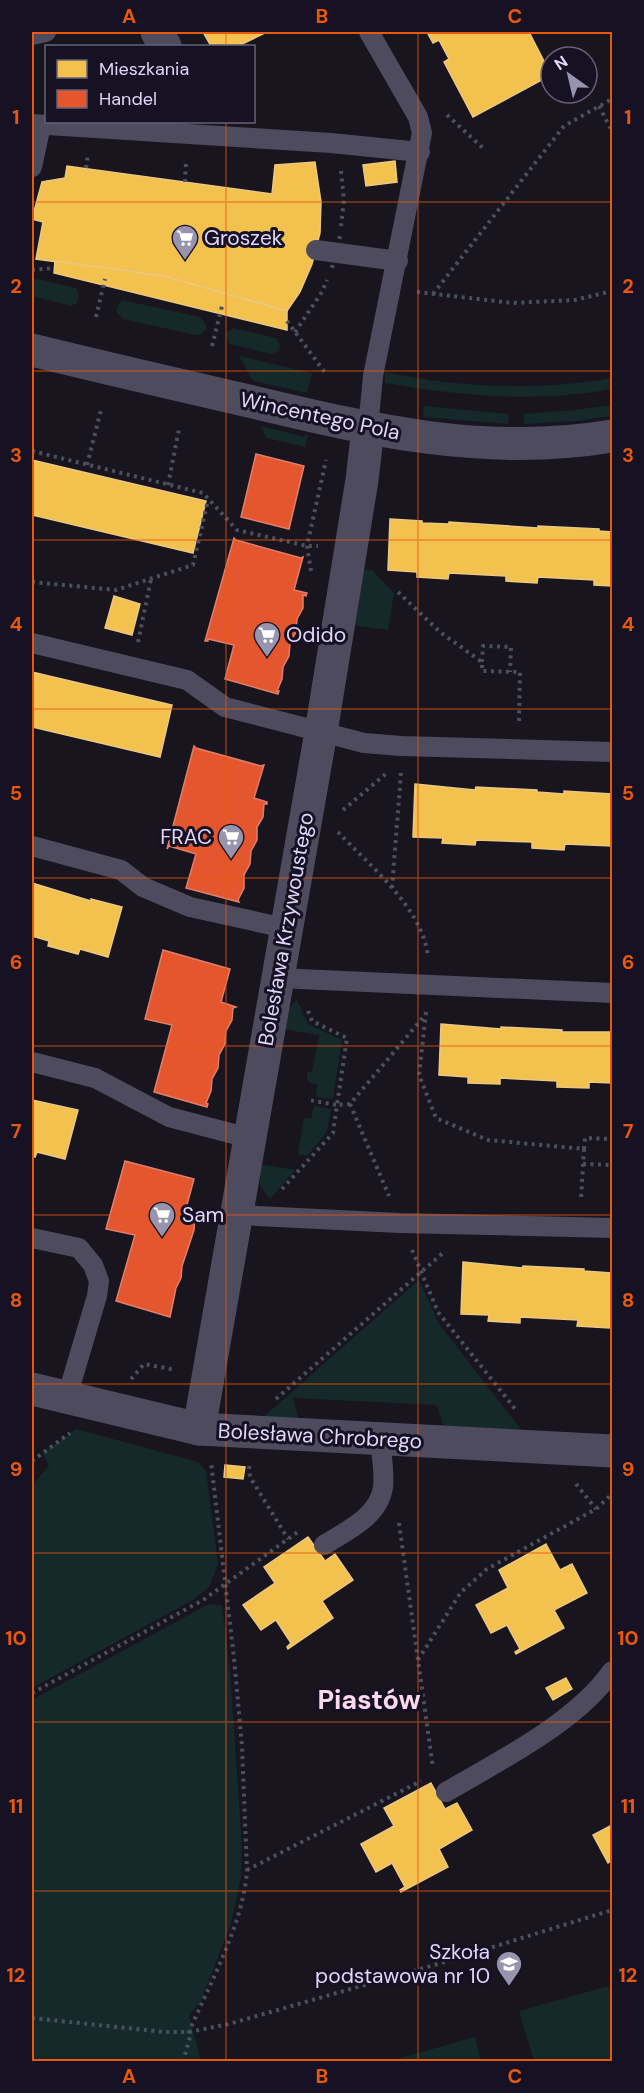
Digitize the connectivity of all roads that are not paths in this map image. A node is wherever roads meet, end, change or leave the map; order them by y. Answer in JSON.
{"nodes":[{"id":1,"x":45,"y":32,"type":"edge"},
{"id":2,"x":369,"y":32,"type":"edge"},
{"id":3,"x":32,"y":35,"type":"edge"},
{"id":4,"x":36,"y":125,"type":"edge"},
{"id":5,"x":420,"y":152,"type":"junction"},
{"id":6,"x":32,"y":167,"type":"edge"},
{"id":7,"x":316,"y":250,"type":"dead end"},
{"id":8,"x":398,"y":261,"type":"junction"},
{"id":9,"x":32,"y":351,"type":"edge"},
{"id":10,"x":368,"y":428,"type":"junction"},
{"id":11,"x":612,"y":436,"type":"edge"},
{"id":12,"x":32,"y":644,"type":"edge"},
{"id":13,"x":321,"y":732,"type":"junction"},
{"id":14,"x":612,"y":752,"type":"edge"},
{"id":15,"x":32,"y":846,"type":"edge"},
{"id":16,"x":285,"y":928,"type":"junction"},
{"id":17,"x":278,"y":978,"type":"junction"},
{"id":18,"x":612,"y":993,"type":"edge"},
{"id":19,"x":32,"y":1062,"type":"edge"},
{"id":20,"x":249,"y":1138,"type":"junction"},
{"id":21,"x":246,"y":1214,"type":"junction"},
{"id":22,"x":612,"y":1228,"type":"edge"},
{"id":23,"x":32,"y":1238,"type":"edge"},
{"id":24,"x":32,"y":1389,"type":"edge"},
{"id":25,"x":67,"y":1397,"type":"junction"},
{"id":26,"x":380,"y":1439,"type":"junction"},
{"id":27,"x":205,"y":1444,"type":"junction"},
{"id":28,"x":612,"y":1451,"type":"edge"},
{"id":29,"x":324,"y":1545,"type":"dead end"},
{"id":30,"x":612,"y":1671,"type":"edge"},
{"id":31,"x":446,"y":1792,"type":"road end"}],
"edges":[{"from":1,"to":3,"type":"lane"},
{"from":2,"to":5,"type":"lane"},
{"from":4,"to":5,"type":"lane"},
{"from":4,"to":6,"type":"lane"},
{"from":5,"to":8,"type":"lane"},
{"from":7,"to":8,"type":"lane"},
{"from":8,"to":10,"type":"lane"},
{"from":9,"to":10,"type":"street","name":"Wincentego Pola"},
{"from":10,"to":11,"type":"street","name":"Wincentego Pola"},
{"from":10,"to":13,"type":"street","name":"Bolesława Krzywoustego"},
{"from":12,"to":13,"type":"lane"},
{"from":13,"to":14,"type":"lane"},
{"from":13,"to":16,"type":"street","name":"Bolesława Krzywoustego"},
{"from":15,"to":16,"type":"lane"},
{"from":16,"to":17,"type":"street","name":"Bolesława Krzywoustego"},
{"from":17,"to":18,"type":"lane"},
{"from":17,"to":20,"type":"street","name":"Bolesława Krzywoustego"},
{"from":19,"to":20,"type":"lane"},
{"from":20,"to":21,"type":"street","name":"Bolesława Krzywoustego"},
{"from":21,"to":22,"type":"lane"},
{"from":21,"to":27,"type":"street","name":"Bolesława Krzywoustego"},
{"from":23,"to":25,"type":"lane"},
{"from":24,"to":25,"type":"street","name":"Bolesława Chrobrego"},
{"from":25,"to":27,"type":"street","name":"Bolesława Chrobrego"},
{"from":26,"to":27,"type":"street","name":"Bolesława Chrobrego"},
{"from":26,"to":28,"type":"street","name":"Bolesława Chrobrego"},
{"from":26,"to":29,"type":"lane"},
{"from":30,"to":31,"type":"lane"}]}
